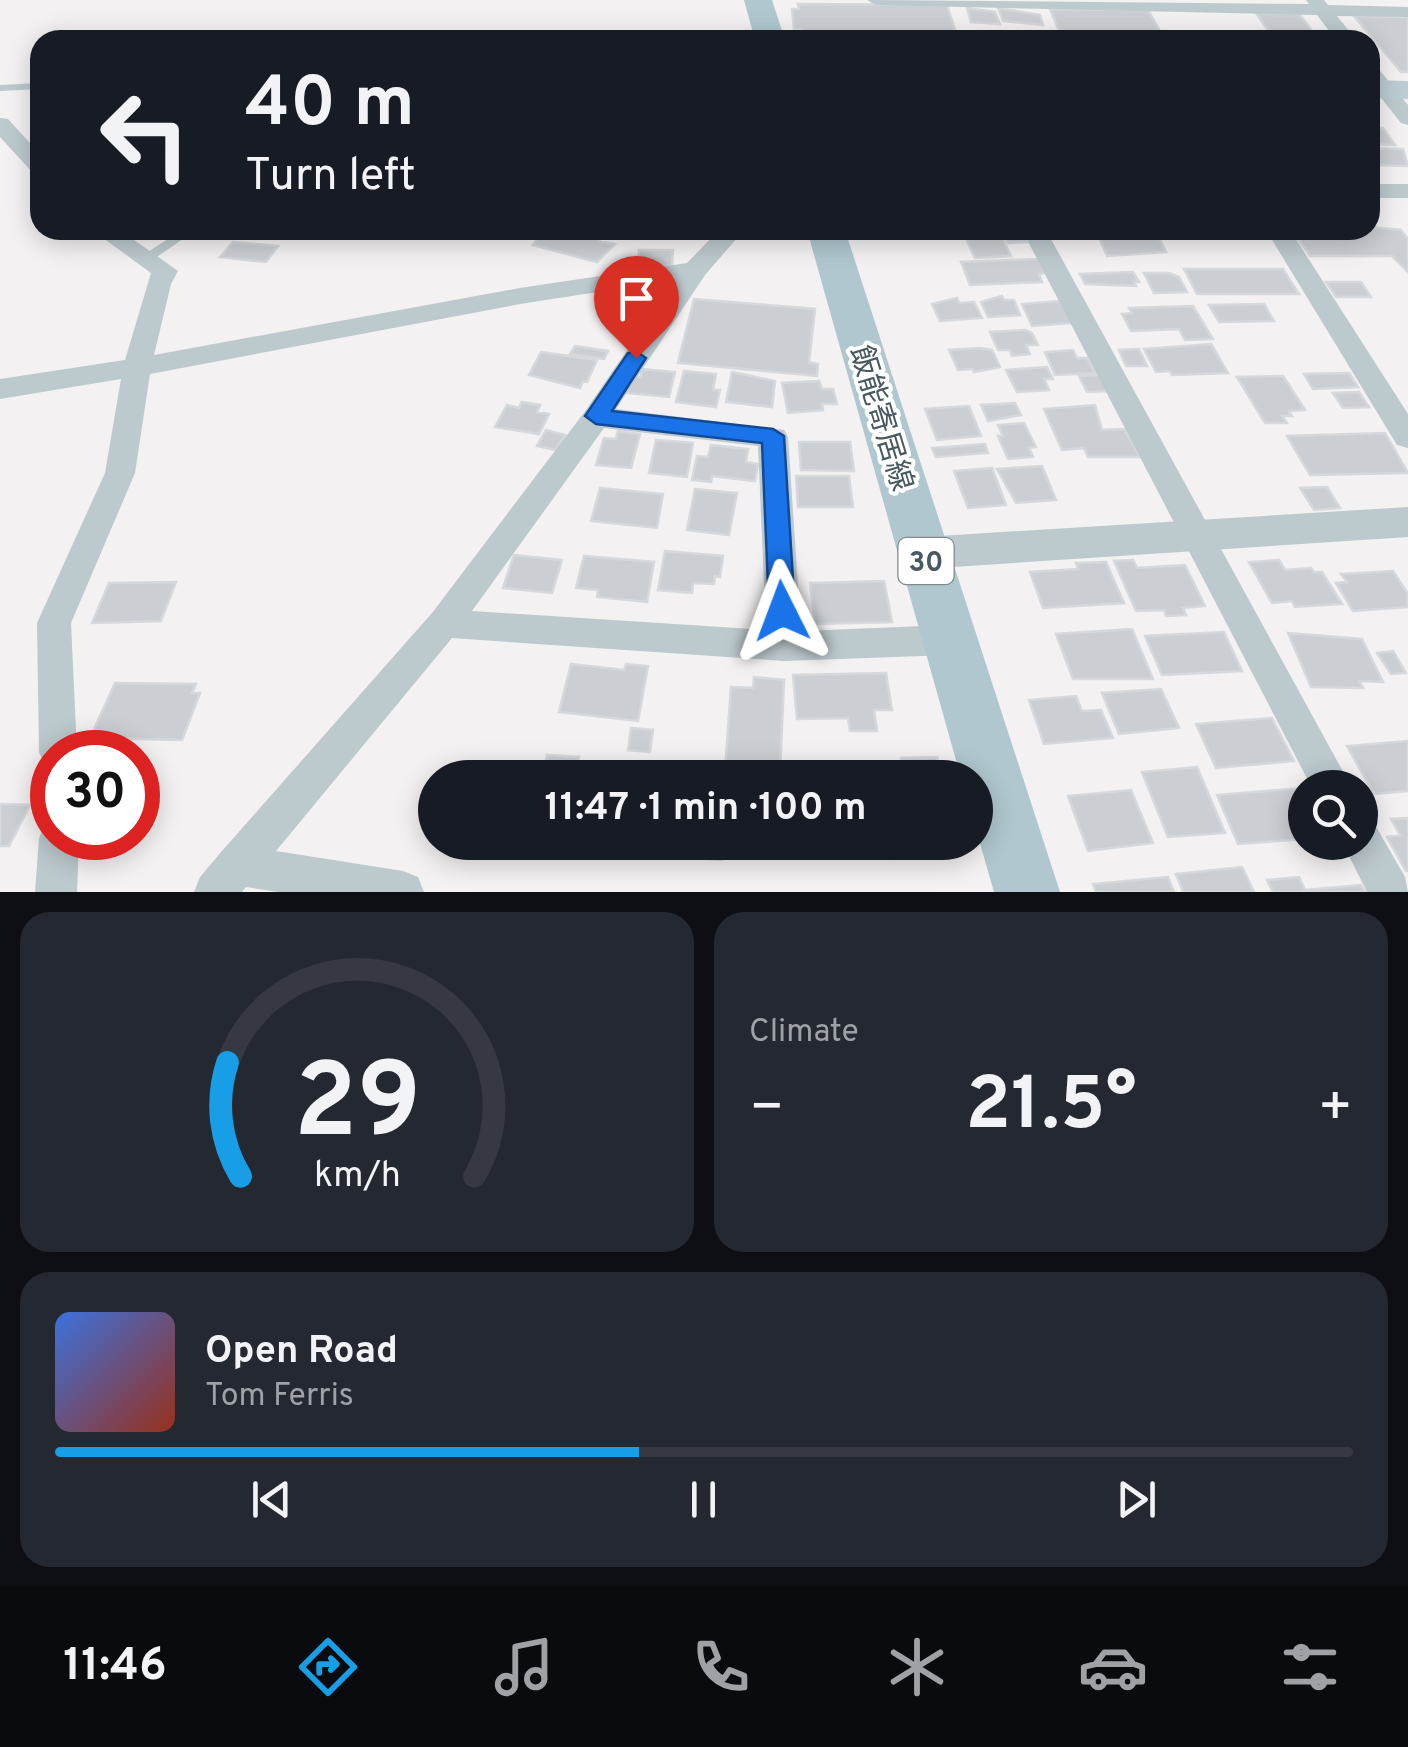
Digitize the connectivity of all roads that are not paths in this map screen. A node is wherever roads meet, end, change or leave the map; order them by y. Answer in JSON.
{"nodes":[{"id":1,"x":758,"y":0,"type":"edge"},
{"id":2,"x":876,"y":0,"type":"edge"},
{"id":3,"x":1000,"y":1,"type":"edge"},
{"id":4,"x":1164,"y":4,"type":"edge"},
{"id":5,"x":1319,"y":5,"type":"edge"},
{"id":6,"x":1408,"y":12,"type":"edge"},
{"id":7,"x":767,"y":30,"type":"edge"},
{"id":8,"x":1338,"y":30,"type":"edge"},
{"id":9,"x":1383,"y":85,"type":"edge"},
{"id":10,"x":30,"y":86,"type":"edge"},
{"id":11,"x":0,"y":88,"type":"edge"},
{"id":12,"x":1408,"y":119,"type":"edge"},
{"id":13,"x":0,"y":124,"type":"edge"},
{"id":14,"x":30,"y":156,"type":"edge"},
{"id":15,"x":30,"y":164,"type":"edge"},
{"id":16,"x":0,"y":167,"type":"edge"},
{"id":17,"x":1380,"y":191,"type":"edge"},
{"id":18,"x":1408,"y":192,"type":"edge"},
{"id":19,"x":117,"y":240,"type":"edge"},
{"id":20,"x":175,"y":240,"type":"edge"},
{"id":21,"x":723,"y":240,"type":"edge"},
{"id":22,"x":829,"y":240,"type":"edge"},
{"id":23,"x":1039,"y":240,"type":"edge"},
{"id":24,"x":1284,"y":240,"type":"edge"},
{"id":25,"x":144,"y":260,"type":"junction"},
{"id":26,"x":695,"y":270,"type":"junction"},
{"id":27,"x":137,"y":369,"type":"junction"},
{"id":28,"x":0,"y":389,"type":"edge"},
{"id":29,"x":596,"y":416,"type":"junction"},
{"id":30,"x":1408,"y":438,"type":"edge"},
{"id":31,"x":1408,"y":522,"type":"edge"},
{"id":32,"x":1196,"y":536,"type":"junction"},
{"id":33,"x":923,"y":553,"type":"junction"},
{"id":34,"x":444,"y":623,"type":"junction"},
{"id":35,"x":948,"y":640,"type":"junction"},
{"id":36,"x":784,"y":646,"type":"junction"},
{"id":37,"x":57,"y":730,"type":"edge"},
{"id":38,"x":1323,"y":770,"type":"edge"},
{"id":39,"x":58,"y":860,"type":"edge"},
{"id":40,"x":1372,"y":860,"type":"edge"},
{"id":41,"x":226,"y":878,"type":"edge"},
{"id":42,"x":56,"y":892,"type":"edge"},
{"id":43,"x":402,"y":892,"type":"edge"},
{"id":44,"x":1027,"y":892,"type":"edge"},
{"id":45,"x":1390,"y":892,"type":"edge"}],
"edges":[{"from":1,"to":7,"type":"main road"},
{"from":2,"to":3,"type":"street"},
{"from":3,"to":4,"type":"street"},
{"from":4,"to":5,"type":"street"},
{"from":5,"to":6,"type":"street"},
{"from":5,"to":8,"type":"street"},
{"from":9,"to":12,"type":"street"},
{"from":10,"to":11,"type":"lane"},
{"from":13,"to":14,"type":"street"},
{"from":15,"to":16,"type":"street"},
{"from":17,"to":18,"type":"street"},
{"from":19,"to":25,"type":"street"},
{"from":20,"to":25,"type":"lane"},
{"from":21,"to":26,"type":"street"},
{"from":22,"to":33,"type":"main road","name":"飯能寄居線","number":"30"},
{"from":23,"to":32,"type":"street"},
{"from":24,"to":30,"type":"street"},
{"from":25,"to":27,"type":"street"},
{"from":26,"to":27,"type":"street"},
{"from":26,"to":29,"type":"street"},
{"from":27,"to":28,"type":"street"},
{"from":27,"to":37,"type":"street"},
{"from":29,"to":34,"type":"street"},
{"from":29,"to":36,"type":"street"},
{"from":31,"to":32,"type":"street"},
{"from":32,"to":33,"type":"street"},
{"from":32,"to":38,"type":"street"},
{"from":33,"to":35,"type":"main road","name":"飯能寄居線","number":"30"},
{"from":34,"to":36,"type":"street"},
{"from":34,"to":41,"type":"street"},
{"from":35,"to":36,"type":"street"},
{"from":35,"to":44,"type":"main road","name":"飯能寄居線","number":"30"},
{"from":39,"to":42,"type":"street"},
{"from":40,"to":45,"type":"street"},
{"from":41,"to":43,"type":"street"}]}
